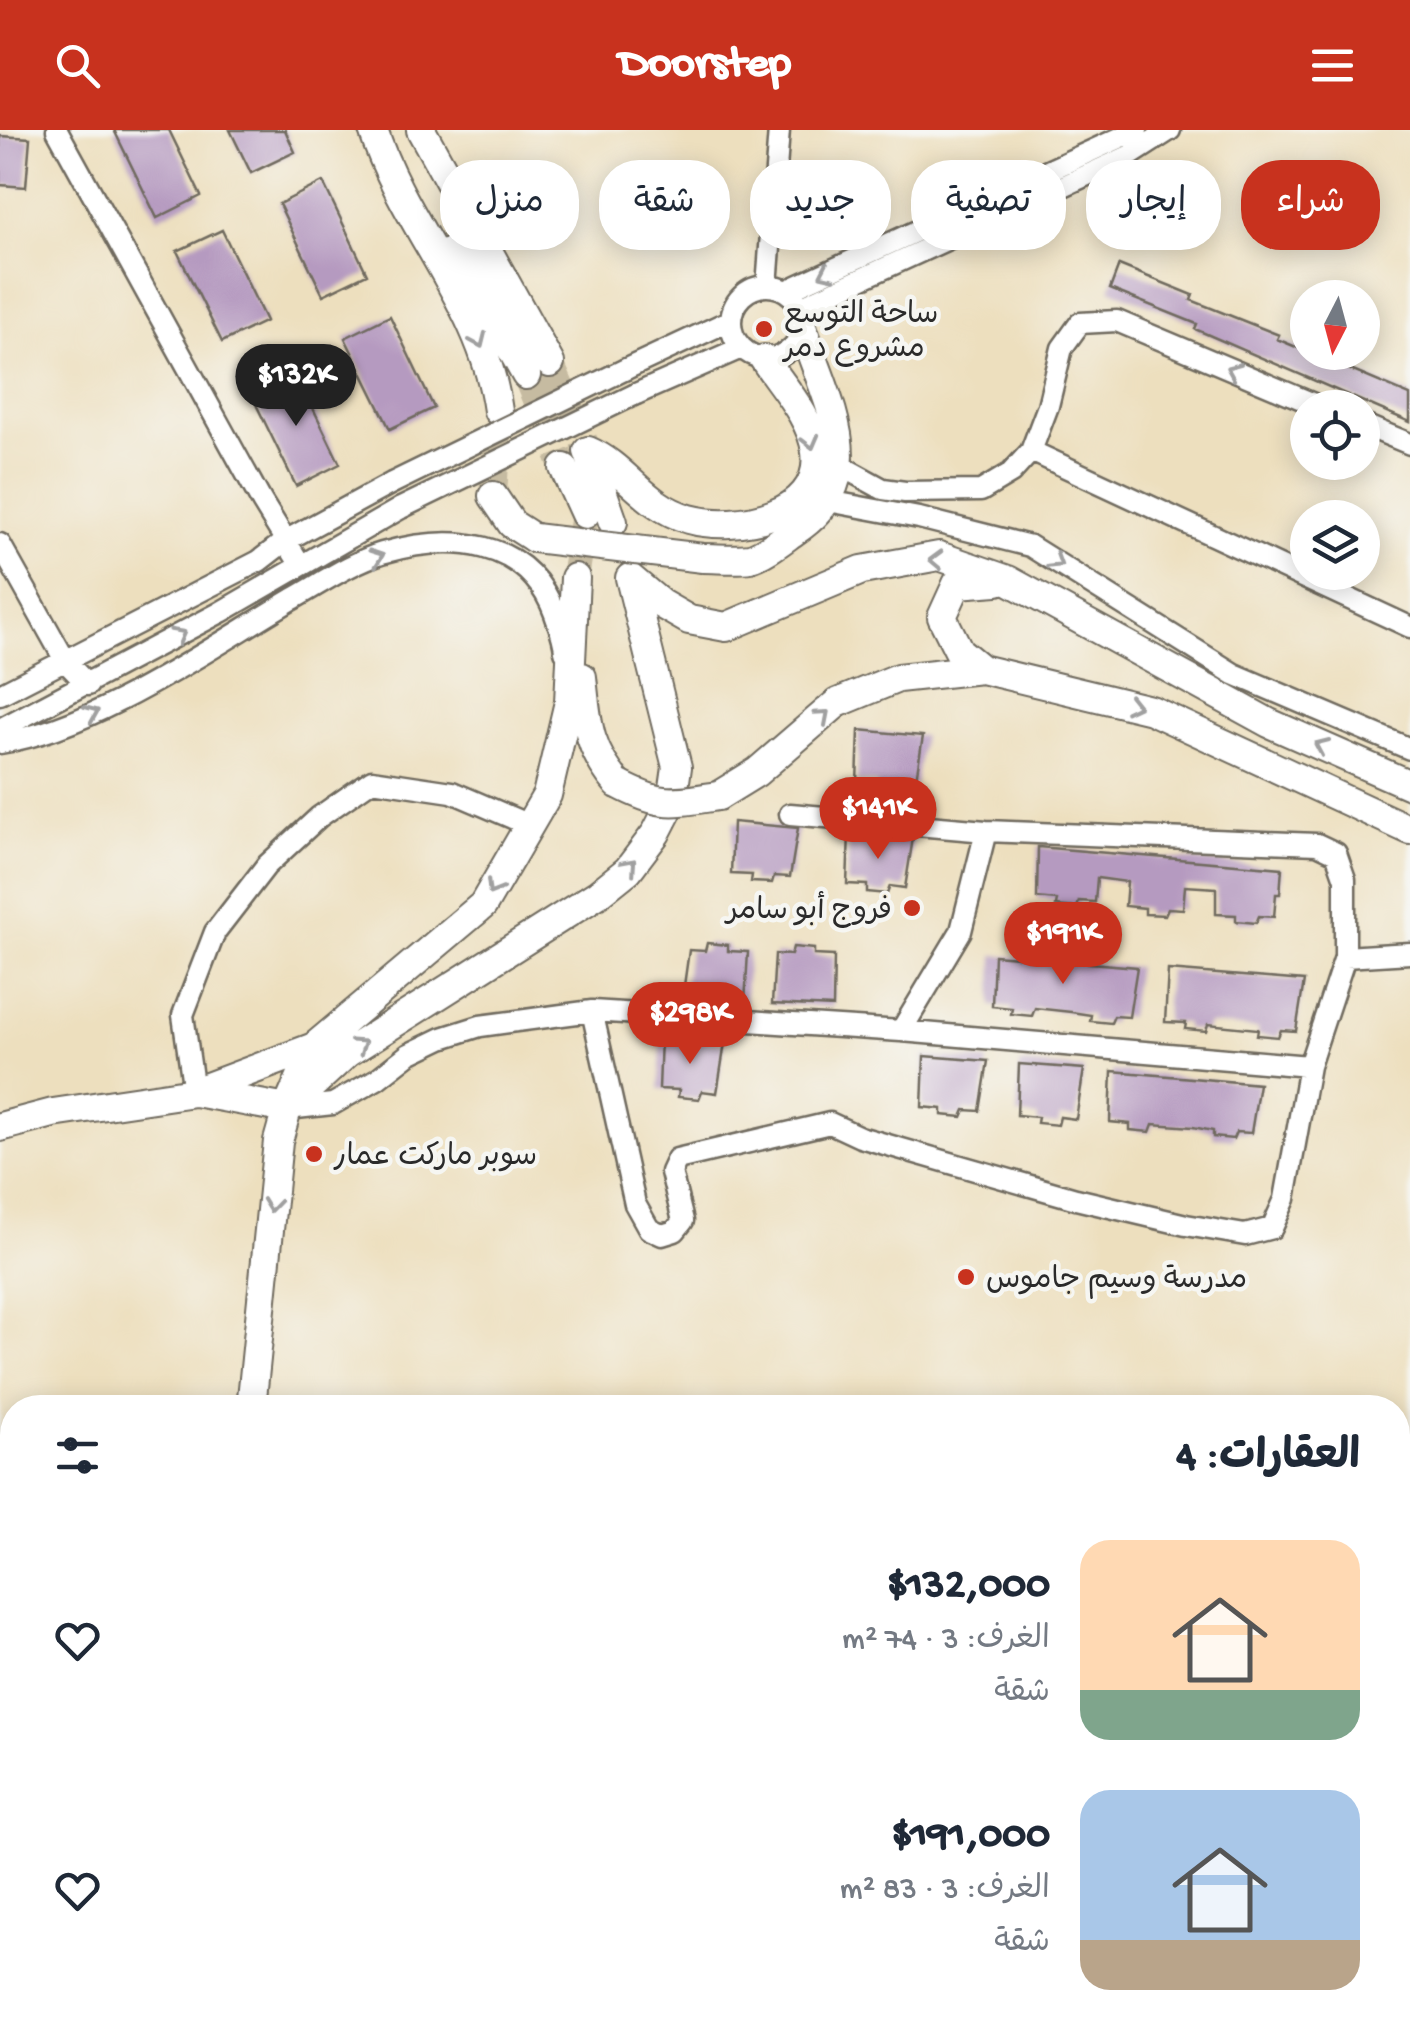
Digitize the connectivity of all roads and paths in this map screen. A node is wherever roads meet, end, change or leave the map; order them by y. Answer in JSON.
{"nodes":[{"id":1,"x":57,"y":130,"type":"edge"},
{"id":2,"x":373,"y":130,"type":"edge"},
{"id":3,"x":386,"y":130,"type":"edge"},
{"id":4,"x":421,"y":130,"type":"edge"},
{"id":5,"x":778,"y":130,"type":"edge"},
{"id":6,"x":1137,"y":130,"type":"edge"},
{"id":7,"x":1170,"y":130,"type":"edge"},
{"id":8,"x":789,"y":303,"type":"junction"},
{"id":9,"x":731,"y":320,"type":"junction"},
{"id":10,"x":752,"y":353,"type":"junction"},
{"id":11,"x":1290,"y":394,"type":"edge"},
{"id":12,"x":498,"y":411,"type":"tunnel mouth"},
{"id":13,"x":1380,"y":432,"type":"edge"},
{"id":14,"x":1410,"y":444,"type":"edge"},
{"id":15,"x":1032,"y":451,"type":"junction"},
{"id":16,"x":841,"y":466,"type":"junction"},
{"id":17,"x":564,"y":468,"type":"tunnel mouth"},
{"id":18,"x":493,"y":496,"type":"dead end"},
{"id":19,"x":828,"y":501,"type":"junction"},
{"id":20,"x":585,"y":514,"type":"tunnel mouth"},
{"id":21,"x":613,"y":522,"type":"tunnel mouth"},
{"id":22,"x":286,"y":541,"type":"junction"},
{"id":23,"x":0,"y":544,"type":"edge"},
{"id":24,"x":300,"y":564,"type":"junction"},
{"id":25,"x":1008,"y":580,"type":"junction"},
{"id":26,"x":1410,"y":627,"type":"edge"},
{"id":27,"x":66,"y":662,"type":"junction"},
{"id":28,"x":981,"y":669,"type":"junction"},
{"id":29,"x":88,"y":685,"type":"junction"},
{"id":30,"x":0,"y":694,"type":"edge"},
{"id":31,"x":569,"y":702,"type":"junction"},
{"id":32,"x":0,"y":728,"type":"edge"},
{"id":33,"x":0,"y":743,"type":"edge"},
{"id":34,"x":1410,"y":749,"type":"edge"},
{"id":35,"x":1410,"y":785,"type":"edge"},
{"id":36,"x":790,"y":814,"type":"dead end"},
{"id":37,"x":530,"y":826,"type":"junction"},
{"id":38,"x":1410,"y":830,"type":"edge"},
{"id":39,"x":986,"y":831,"type":"junction"},
{"id":40,"x":1410,"y":953,"type":"edge"},
{"id":41,"x":1345,"y":957,"type":"junction"},
{"id":42,"x":592,"y":1011,"type":"junction"},
{"id":43,"x":901,"y":1031,"type":"junction"},
{"id":44,"x":314,"y":1047,"type":"junction"},
{"id":45,"x":1309,"y":1066,"type":"junction"},
{"id":46,"x":194,"y":1092,"type":"junction"},
{"id":47,"x":287,"y":1108,"type":"junction"},
{"id":48,"x":0,"y":1127,"type":"edge"},
{"id":49,"x":252,"y":1395,"type":"edge"}],
"edges":[{"from":1,"to":22,"type":"street"},
{"from":2,"to":12,"type":"main road","one_way":true},
{"from":3,"to":4,"type":"main road"},
{"from":5,"to":8,"type":"street"},
{"from":6,"to":8,"type":"street","one_way":true},
{"from":7,"to":8,"type":"street"},
{"from":8,"to":9,"type":"street"},
{"from":8,"to":10,"type":"street"},
{"from":8,"to":16,"type":"main road"},
{"from":9,"to":10,"type":"street"},
{"from":9,"to":22,"type":"street","bridge":true},
{"from":10,"to":21,"type":"main road","one_way":true},
{"from":10,"to":24,"type":"street","bridge":true},
{"from":11,"to":15,"type":"street","one_way":true},
{"from":13,"to":14,"type":"street"},
{"from":15,"to":16,"type":"street"},
{"from":15,"to":26,"type":"street"},
{"from":16,"to":19,"type":"main road"},
{"from":17,"to":20,"type":"main road"},
{"from":18,"to":19,"type":"main road","bridge":true},
{"from":19,"to":34,"type":"street","one_way":true},
{"from":22,"to":24,"type":"street"},
{"from":22,"to":27,"type":"street"},
{"from":23,"to":27,"type":"street"},
{"from":29,"to":24,"type":"street","one_way":true},
{"from":25,"to":28,"type":"main road"},
{"from":35,"to":25,"type":"main road","one_way":true},
{"from":25,"to":47,"type":"main road"},
{"from":27,"to":29,"type":"street"},
{"from":27,"to":30,"type":"street"},
{"from":31,"to":28,"type":"main road","one_way":true,"bridge":true},
{"from":28,"to":38,"type":"main road","one_way":true},
{"from":29,"to":32,"type":"street"},
{"from":33,"to":31,"type":"street","one_way":true},
{"from":31,"to":37,"type":"main road"},
{"from":36,"to":39,"type":"street"},
{"from":37,"to":44,"type":"main road","one_way":true},
{"from":37,"to":46,"type":"street"},
{"from":39,"to":41,"type":"street"},
{"from":39,"to":43,"type":"street"},
{"from":40,"to":41,"type":"street"},
{"from":41,"to":45,"type":"street"},
{"from":42,"to":43,"type":"street"},
{"from":42,"to":45,"type":"street"},
{"from":42,"to":47,"type":"street"},
{"from":43,"to":45,"type":"street"},
{"from":44,"to":46,"type":"main road"},
{"from":44,"to":47,"type":"main road"},
{"from":46,"to":47,"type":"main road"},
{"from":46,"to":48,"type":"main road"},
{"from":47,"to":49,"type":"main road","one_way":true}]}
